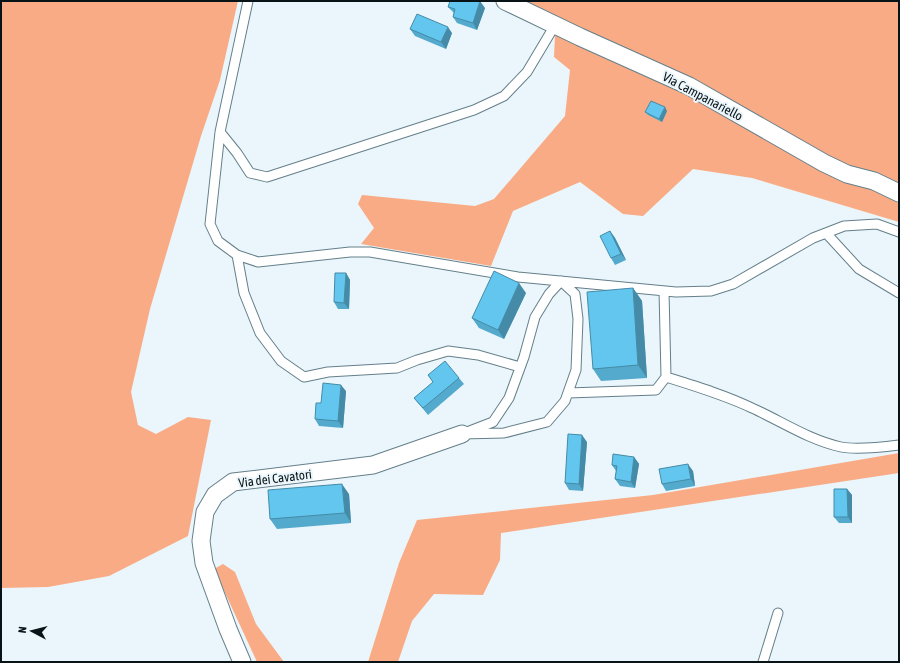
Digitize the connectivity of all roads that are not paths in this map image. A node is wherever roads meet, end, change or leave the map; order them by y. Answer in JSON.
{"nodes":[{"id":1,"x":248,"y":1,"type":"edge"},
{"id":2,"x":505,"y":1,"type":"edge"},
{"id":3,"x":555,"y":25,"type":"junction"},
{"id":4,"x":220,"y":132,"type":"junction"},
{"id":5,"x":899,"y":193,"type":"edge"},
{"id":6,"x":899,"y":232,"type":"edge"},
{"id":7,"x":826,"y":233,"type":"junction"},
{"id":8,"x":237,"y":255,"type":"junction"},
{"id":9,"x":561,"y":281,"type":"junction"},
{"id":10,"x":664,"y":291,"type":"junction"},
{"id":11,"x":899,"y":293,"type":"edge"},
{"id":12,"x":520,"y":367,"type":"junction"},
{"id":13,"x":666,"y":377,"type":"junction"},
{"id":14,"x":568,"y":393,"type":"junction"},
{"id":15,"x":462,"y":434,"type":"junction"},
{"id":16,"x":899,"y":445,"type":"edge"},
{"id":17,"x":778,"y":613,"type":"dead end"},
{"id":18,"x":242,"y":662,"type":"edge"},
{"id":19,"x":763,"y":662,"type":"edge"}],
"edges":[{"from":1,"to":4,"type":"lane"},
{"from":2,"to":3,"type":"street","name":"Via Campanariello"},
{"from":3,"to":4,"type":"lane"},
{"from":3,"to":5,"type":"street","name":"Via Campanariello"},
{"from":4,"to":8,"type":"lane"},
{"from":6,"to":7,"type":"lane"},
{"from":7,"to":10,"type":"lane"},
{"from":7,"to":11,"type":"lane"},
{"from":8,"to":9,"type":"lane"},
{"from":8,"to":12,"type":"lane"},
{"from":9,"to":10,"type":"lane"},
{"from":9,"to":12,"type":"lane"},
{"from":9,"to":14,"type":"lane"},
{"from":10,"to":13,"type":"lane"},
{"from":12,"to":15,"type":"lane"},
{"from":13,"to":14,"type":"lane"},
{"from":13,"to":16,"type":"lane"},
{"from":14,"to":15,"type":"lane"},
{"from":15,"to":18,"type":"street","name":"Via dei Cavatori"},
{"from":17,"to":19,"type":"lane"}]}
